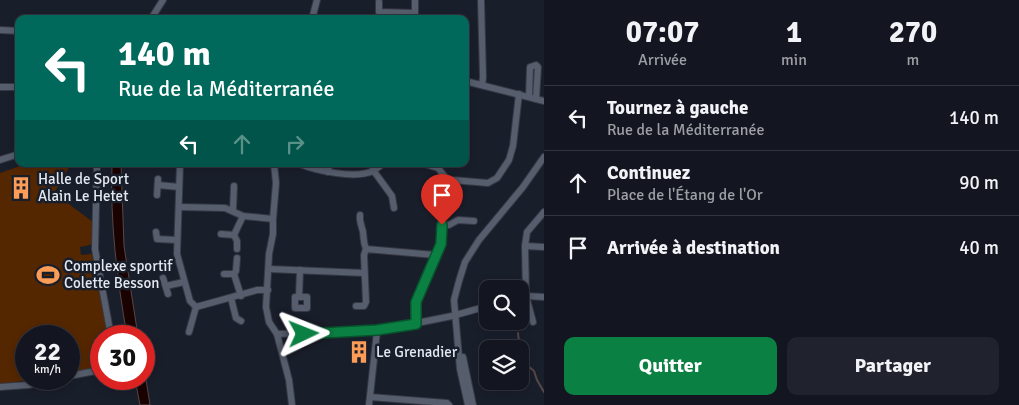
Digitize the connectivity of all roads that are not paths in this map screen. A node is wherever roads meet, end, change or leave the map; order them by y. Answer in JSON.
{"nodes":[{"id":1,"x":163,"y":0,"type":"edge"},
{"id":2,"x":311,"y":0,"type":"edge"},
{"id":3,"x":416,"y":0,"type":"edge"},
{"id":4,"x":481,"y":0,"type":"edge"},
{"id":5,"x":379,"y":2,"type":"dead end"},
{"id":6,"x":316,"y":3,"type":"edge"},
{"id":7,"x":154,"y":15,"type":"edge"},
{"id":8,"x":407,"y":15,"type":"edge"},
{"id":9,"x":416,"y":15,"type":"edge"},
{"id":10,"x":0,"y":30,"type":"edge"},
{"id":11,"x":15,"y":31,"type":"edge"},
{"id":12,"x":469,"y":82,"type":"edge"},
{"id":13,"x":482,"y":85,"type":"junction"},
{"id":14,"x":0,"y":87,"type":"edge"},
{"id":15,"x":15,"y":87,"type":"edge"},
{"id":16,"x":519,"y":94,"type":"junction"},
{"id":17,"x":528,"y":97,"type":"junction"},
{"id":18,"x":536,"y":99,"type":"junction"},
{"id":19,"x":544,"y":101,"type":"edge"},
{"id":20,"x":15,"y":155,"type":"edge"},
{"id":21,"x":544,"y":157,"type":"edge"},
{"id":22,"x":0,"y":160,"type":"edge"},
{"id":23,"x":97,"y":167,"type":"edge"},
{"id":24,"x":180,"y":167,"type":"edge"},
{"id":25,"x":274,"y":167,"type":"edge"},
{"id":26,"x":308,"y":167,"type":"edge"},
{"id":27,"x":328,"y":167,"type":"edge"},
{"id":28,"x":378,"y":167,"type":"edge"},
{"id":29,"x":435,"y":167,"type":"edge"},
{"id":30,"x":374,"y":170,"type":"junction"},
{"id":31,"x":328,"y":172,"type":"junction"},
{"id":32,"x":234,"y":186,"type":"dead end"},
{"id":33,"x":179,"y":187,"type":"junction"},
{"id":34,"x":157,"y":194,"type":"dead end"},
{"id":35,"x":179,"y":207,"type":"junction"},
{"id":36,"x":394,"y":208,"type":"dead end"},
{"id":37,"x":233,"y":210,"type":"junction"},
{"id":38,"x":544,"y":212,"type":"edge"},
{"id":39,"x":243,"y":216,"type":"junction"},
{"id":40,"x":360,"y":216,"type":"dead end"},
{"id":41,"x":273,"y":219,"type":"junction"},
{"id":42,"x":474,"y":220,"type":"dead end"},
{"id":43,"x":156,"y":232,"type":"dead end"},
{"id":44,"x":221,"y":234,"type":"dead end"},
{"id":45,"x":234,"y":235,"type":"junction"},
{"id":46,"x":177,"y":240,"type":"junction"},
{"id":47,"x":525,"y":246,"type":"junction"},
{"id":48,"x":544,"y":247,"type":"edge"},
{"id":49,"x":237,"y":249,"type":"dead end"},
{"id":50,"x":366,"y":249,"type":"junction"},
{"id":51,"x":435,"y":255,"type":"junction"},
{"id":52,"x":237,"y":258,"type":"dead end"},
{"id":53,"x":269,"y":269,"type":"junction"},
{"id":54,"x":300,"y":270,"type":"junction"},
{"id":55,"x":364,"y":273,"type":"junction"},
{"id":56,"x":224,"y":274,"type":"dead end"},
{"id":57,"x":234,"y":274,"type":"junction"},
{"id":58,"x":164,"y":278,"type":"dead end"},
{"id":59,"x":524,"y":280,"type":"edge"},
{"id":60,"x":184,"y":282,"type":"junction"},
{"id":61,"x":166,"y":286,"type":"junction"},
{"id":62,"x":268,"y":290,"type":"junction"},
{"id":63,"x":168,"y":294,"type":"dead end"},
{"id":64,"x":241,"y":296,"type":"junction"},
{"id":65,"x":299,"y":297,"type":"dead end"},
{"id":66,"x":529,"y":297,"type":"edge"},
{"id":67,"x":544,"y":297,"type":"edge"},
{"id":68,"x":231,"y":298,"type":"junction"},
{"id":69,"x":196,"y":306,"type":"junction"},
{"id":70,"x":356,"y":306,"type":"dead end"},
{"id":71,"x":479,"y":309,"type":"edge"},
{"id":72,"x":529,"y":312,"type":"edge"},
{"id":73,"x":455,"y":316,"type":"junction"},
{"id":74,"x":241,"y":320,"type":"dead end"},
{"id":75,"x":533,"y":322,"type":"dead end"},
{"id":76,"x":416,"y":324,"type":"junction"},
{"id":77,"x":109,"y":325,"type":"edge"},
{"id":78,"x":377,"y":330,"type":"junction"},
{"id":79,"x":189,"y":332,"type":"dead end"},
{"id":80,"x":277,"y":334,"type":"junction"},
{"id":81,"x":466,"y":385,"type":"junction"},
{"id":82,"x":15,"y":386,"type":"edge"},
{"id":83,"x":0,"y":387,"type":"edge"},
{"id":84,"x":370,"y":397,"type":"junction"},
{"id":85,"x":292,"y":405,"type":"edge"},
{"id":86,"x":369,"y":405,"type":"edge"},
{"id":87,"x":449,"y":405,"type":"edge"},
{"id":88,"x":468,"y":405,"type":"edge"},
{"id":89,"x":473,"y":405,"type":"edge"}],
"edges":[{"from":1,"to":7,"type":"street"},
{"from":2,"to":6,"type":"street"},
{"from":3,"to":9,"type":"street"},
{"from":4,"to":13,"type":"street"},
{"from":5,"to":8,"type":"street"},
{"from":10,"to":11,"type":"street"},
{"from":12,"to":13,"type":"street"},
{"from":13,"to":16,"type":"street"},
{"from":14,"to":15,"type":"street"},
{"from":16,"to":17,"type":"street"},
{"from":16,"to":29,"type":"street"},
{"from":17,"to":18,"type":"street"},
{"from":17,"to":18,"type":"street"},
{"from":18,"to":19,"type":"street"},
{"from":20,"to":22,"type":"street"},
{"from":21,"to":73,"type":"street"},
{"from":23,"to":77,"type":"street"},
{"from":24,"to":33,"type":"street"},
{"from":25,"to":41,"type":"street"},
{"from":26,"to":31,"type":"street"},
{"from":27,"to":31,"type":"street"},
{"from":28,"to":30,"type":"street"},
{"from":30,"to":31,"type":"street"},
{"from":30,"to":36,"type":"street"},
{"from":32,"to":37,"type":"street"},
{"from":33,"to":34,"type":"street"},
{"from":33,"to":35,"type":"street"},
{"from":35,"to":37,"type":"street"},
{"from":35,"to":46,"type":"street"},
{"from":37,"to":39,"type":"street"},
{"from":38,"to":47,"type":"street"},
{"from":39,"to":41,"type":"street"},
{"from":39,"to":45,"type":"street"},
{"from":40,"to":50,"type":"street"},
{"from":41,"to":53,"type":"street"},
{"from":42,"to":51,"type":"street"},
{"from":43,"to":46,"type":"street"},
{"from":44,"to":45,"type":"street"},
{"from":45,"to":49,"type":"street"},
{"from":46,"to":60,"type":"street"},
{"from":47,"to":48,"type":"street"},
{"from":47,"to":59,"type":"street"},
{"from":50,"to":51,"type":"street"},
{"from":50,"to":55,"type":"street"},
{"from":51,"to":76,"type":"street"},
{"from":52,"to":57,"type":"street"},
{"from":53,"to":54,"type":"street"},
{"from":53,"to":62,"type":"street"},
{"from":54,"to":55,"type":"street"},
{"from":54,"to":65,"type":"street"},
{"from":55,"to":70,"type":"street"},
{"from":56,"to":57,"type":"street"},
{"from":57,"to":64,"type":"street"},
{"from":58,"to":61,"type":"street"},
{"from":60,"to":61,"type":"street"},
{"from":60,"to":69,"type":"street"},
{"from":61,"to":63,"type":"street"},
{"from":62,"to":64,"type":"street"},
{"from":62,"to":80,"type":"street"},
{"from":64,"to":68,"type":"street"},
{"from":66,"to":67,"type":"street"},
{"from":68,"to":69,"type":"street"},
{"from":68,"to":74,"type":"street"},
{"from":69,"to":79,"type":"street"},
{"from":71,"to":73,"type":"street"},
{"from":72,"to":75,"type":"street"},
{"from":73,"to":76,"type":"street"},
{"from":73,"to":81,"type":"street"},
{"from":76,"to":78,"type":"street"},
{"from":78,"to":80,"type":"street"},
{"from":78,"to":84,"type":"street"},
{"from":80,"to":85,"type":"street"},
{"from":81,"to":88,"type":"street"},
{"from":81,"to":89,"type":"street"},
{"from":82,"to":83,"type":"street"},
{"from":84,"to":86,"type":"street"},
{"from":84,"to":87,"type":"street"}]}
